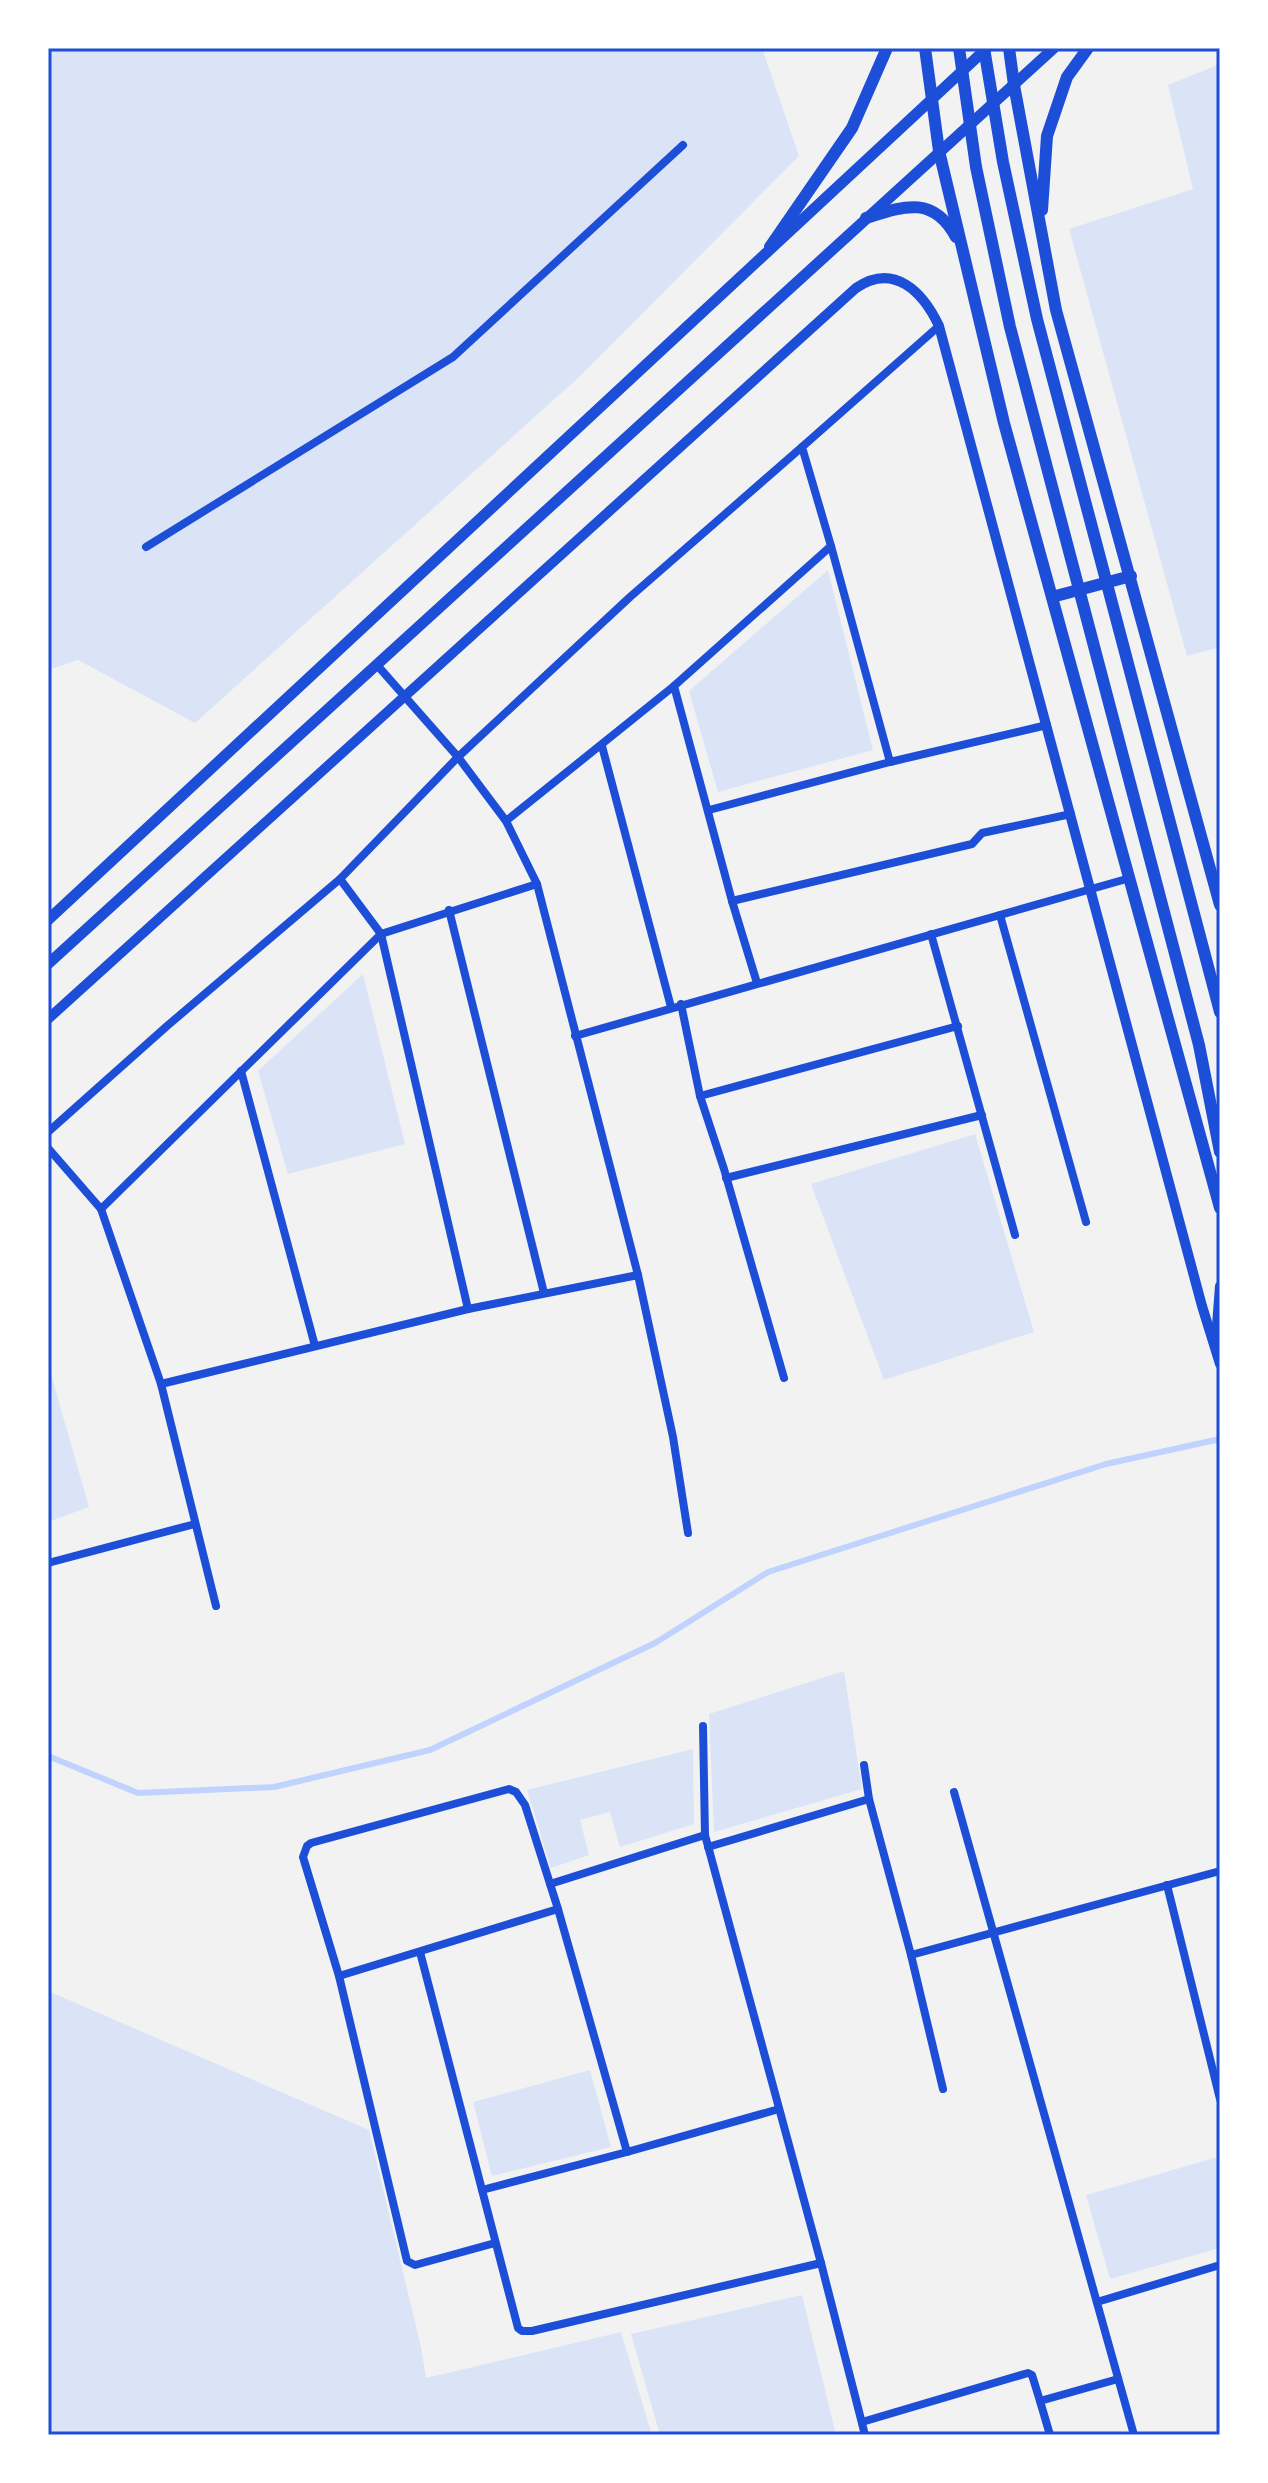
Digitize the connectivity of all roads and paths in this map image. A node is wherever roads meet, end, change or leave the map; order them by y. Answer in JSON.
{"nodes":[{"id":1,"x":887,"y":48,"type":"edge"},
{"id":2,"x":925,"y":48,"type":"edge"},
{"id":3,"x":959,"y":48,"type":"edge"},
{"id":4,"x":986,"y":48,"type":"edge"},
{"id":5,"x":1009,"y":48,"type":"edge"},
{"id":6,"x":1054,"y":48,"type":"edge"},
{"id":7,"x":1088,"y":48,"type":"edge"},
{"id":8,"x":1014,"y":85,"type":"junction"},
{"id":9,"x":931,"y":99,"type":"junction"},
{"id":10,"x":683,"y":145,"type":"dead end"},
{"id":11,"x":939,"y":151,"type":"junction"},
{"id":12,"x":866,"y":218,"type":"junction"},
{"id":13,"x":1041,"y":228,"type":"junction"},
{"id":14,"x":770,"y":247,"type":"junction"},
{"id":15,"x":963,"y":251,"type":"junction"},
{"id":16,"x":939,"y":326,"type":"junction"},
{"id":17,"x":802,"y":447,"type":"junction"},
{"id":18,"x":831,"y":546,"type":"junction"},
{"id":19,"x":146,"y":547,"type":"dead end"},
{"id":20,"x":1131,"y":576,"type":"junction"},
{"id":21,"x":1052,"y":597,"type":"junction"},
{"id":22,"x":377,"y":665,"type":"junction"},
{"id":23,"x":674,"y":686,"type":"junction"},
{"id":24,"x":404,"y":696,"type":"junction"},
{"id":25,"x":1047,"y":725,"type":"junction"},
{"id":26,"x":602,"y":746,"type":"junction"},
{"id":27,"x":458,"y":757,"type":"junction"},
{"id":28,"x":890,"y":762,"type":"junction"},
{"id":29,"x":709,"y":810,"type":"junction"},
{"id":30,"x":1071,"y":814,"type":"junction"},
{"id":31,"x":506,"y":821,"type":"junction"},
{"id":32,"x":1130,"y":878,"type":"junction"},
{"id":33,"x":340,"y":879,"type":"junction"},
{"id":34,"x":537,"y":884,"type":"junction"},
{"id":35,"x":1091,"y":890,"type":"junction"},
{"id":36,"x":732,"y":901,"type":"junction"},
{"id":37,"x":1220,"y":905,"type":"edge"},
{"id":38,"x":449,"y":910,"type":"junction"},
{"id":39,"x":1000,"y":915,"type":"junction"},
{"id":40,"x":48,"y":920,"type":"edge"},
{"id":41,"x":381,"y":934,"type":"junction"},
{"id":42,"x":931,"y":934,"type":"junction"},
{"id":43,"x":48,"y":964,"type":"edge"},
{"id":44,"x":757,"y":983,"type":"junction"},
{"id":45,"x":676,"y":1006,"type":"junction"},
{"id":46,"x":1220,"y":1012,"type":"edge"},
{"id":47,"x":48,"y":1019,"type":"edge"},
{"id":48,"x":958,"y":1026,"type":"junction"},
{"id":49,"x":575,"y":1036,"type":"junction"},
{"id":50,"x":241,"y":1071,"type":"junction"},
{"id":51,"x":700,"y":1096,"type":"junction"},
{"id":52,"x":982,"y":1115,"type":"junction"},
{"id":53,"x":48,"y":1132,"type":"edge"},
{"id":54,"x":48,"y":1148,"type":"edge"},
{"id":55,"x":1220,"y":1152,"type":"edge"},
{"id":56,"x":726,"y":1178,"type":"junction"},
{"id":57,"x":1220,"y":1208,"type":"edge"},
{"id":58,"x":101,"y":1209,"type":"junction"},
{"id":59,"x":1086,"y":1222,"type":"dead end"},
{"id":60,"x":1015,"y":1235,"type":"dead end"},
{"id":61,"x":638,"y":1275,"type":"junction"},
{"id":62,"x":1220,"y":1286,"type":"edge"},
{"id":63,"x":544,"y":1293,"type":"junction"},
{"id":64,"x":468,"y":1309,"type":"junction"},
{"id":65,"x":1215,"y":1345,"type":"junction"},
{"id":66,"x":315,"y":1346,"type":"junction"},
{"id":67,"x":1220,"y":1364,"type":"edge"},
{"id":68,"x":784,"y":1378,"type":"dead end"},
{"id":69,"x":161,"y":1384,"type":"junction"},
{"id":70,"x":195,"y":1524,"type":"junction"},
{"id":71,"x":688,"y":1533,"type":"dead end"},
{"id":72,"x":48,"y":1563,"type":"edge"},
{"id":73,"x":216,"y":1606,"type":"dead end"},
{"id":74,"x":703,"y":1726,"type":"dead end"},
{"id":75,"x":864,"y":1765,"type":"dead end"},
{"id":76,"x":954,"y":1792,"type":"dead end"},
{"id":77,"x":869,"y":1799,"type":"junction"},
{"id":78,"x":705,"y":1835,"type":"junction"},
{"id":79,"x":708,"y":1847,"type":"junction"},
{"id":80,"x":1220,"y":1871,"type":"edge"},
{"id":81,"x":550,"y":1884,"type":"junction"},
{"id":82,"x":1167,"y":1885,"type":"junction"},
{"id":83,"x":558,"y":1909,"type":"junction"},
{"id":84,"x":993,"y":1933,"type":"junction"},
{"id":85,"x":420,"y":1952,"type":"junction"},
{"id":86,"x":911,"y":1955,"type":"junction"},
{"id":87,"x":339,"y":1976,"type":"junction"},
{"id":88,"x":943,"y":2089,"type":"dead end"},
{"id":89,"x":1220,"y":2099,"type":"edge"},
{"id":90,"x":779,"y":2109,"type":"junction"},
{"id":91,"x":627,"y":2152,"type":"junction"},
{"id":92,"x":482,"y":2190,"type":"junction"},
{"id":93,"x":495,"y":2243,"type":"junction"},
{"id":94,"x":821,"y":2263,"type":"junction"},
{"id":95,"x":1220,"y":2265,"type":"edge"},
{"id":96,"x":1097,"y":2302,"type":"junction"},
{"id":97,"x":1118,"y":2379,"type":"junction"},
{"id":98,"x":1040,"y":2401,"type":"junction"},
{"id":99,"x":862,"y":2422,"type":"junction"},
{"id":100,"x":865,"y":2435,"type":"edge"},
{"id":101,"x":1050,"y":2435,"type":"edge"},
{"id":102,"x":1134,"y":2435,"type":"edge"}],
"edges":[{"from":1,"to":14,"type":"main road"},
{"from":2,"to":9,"type":"main road"},
{"from":3,"to":55,"type":"main road"},
{"from":4,"to":9,"type":"main road"},
{"from":4,"to":46,"type":"main road"},
{"from":5,"to":8,"type":"main road"},
{"from":6,"to":8,"type":"main road"},
{"from":7,"to":13,"type":"main road"},
{"from":8,"to":11,"type":"main road"},
{"from":8,"to":13,"type":"main road"},
{"from":9,"to":11,"type":"main road"},
{"from":9,"to":14,"type":"main road"},
{"from":10,"to":19,"type":"street"},
{"from":11,"to":12,"type":"main road"},
{"from":11,"to":15,"type":"main road"},
{"from":12,"to":15,"type":"main road"},
{"from":12,"to":22,"type":"main road"},
{"from":13,"to":20,"type":"main road"},
{"from":14,"to":40,"type":"main road"},
{"from":15,"to":21,"type":"main road"},
{"from":16,"to":17,"type":"street"},
{"from":16,"to":24,"type":"street"},
{"from":16,"to":25,"type":"street"},
{"from":17,"to":18,"type":"street"},
{"from":17,"to":27,"type":"street"},
{"from":18,"to":23,"type":"street"},
{"from":18,"to":28,"type":"street"},
{"from":20,"to":21,"type":"main road"},
{"from":20,"to":37,"type":"main road"},
{"from":21,"to":32,"type":"main road"},
{"from":22,"to":24,"type":"street"},
{"from":22,"to":43,"type":"main road"},
{"from":23,"to":26,"type":"street"},
{"from":23,"to":29,"type":"street"},
{"from":24,"to":27,"type":"street"},
{"from":24,"to":47,"type":"street"},
{"from":25,"to":28,"type":"street"},
{"from":25,"to":30,"type":"street"},
{"from":26,"to":31,"type":"street"},
{"from":26,"to":45,"type":"street"},
{"from":27,"to":31,"type":"street"},
{"from":27,"to":33,"type":"street"},
{"from":28,"to":29,"type":"street"},
{"from":29,"to":36,"type":"street"},
{"from":30,"to":35,"type":"street"},
{"from":30,"to":36,"type":"street"},
{"from":31,"to":34,"type":"street"},
{"from":32,"to":35,"type":"street"},
{"from":32,"to":57,"type":"main road"},
{"from":33,"to":41,"type":"street"},
{"from":33,"to":53,"type":"street"},
{"from":34,"to":38,"type":"street"},
{"from":34,"to":49,"type":"street"},
{"from":35,"to":39,"type":"street"},
{"from":35,"to":65,"type":"street"},
{"from":36,"to":44,"type":"street"},
{"from":38,"to":41,"type":"street"},
{"from":38,"to":63,"type":"street"},
{"from":39,"to":42,"type":"street"},
{"from":39,"to":59,"type":"street"},
{"from":41,"to":50,"type":"street"},
{"from":41,"to":64,"type":"street"},
{"from":42,"to":44,"type":"street"},
{"from":42,"to":48,"type":"street"},
{"from":44,"to":45,"type":"street"},
{"from":45,"to":49,"type":"street"},
{"from":45,"to":51,"type":"street"},
{"from":48,"to":51,"type":"street"},
{"from":48,"to":52,"type":"street"},
{"from":49,"to":61,"type":"street"},
{"from":50,"to":58,"type":"street"},
{"from":50,"to":66,"type":"street"},
{"from":51,"to":56,"type":"street"},
{"from":52,"to":56,"type":"street"},
{"from":52,"to":60,"type":"street"},
{"from":54,"to":58,"type":"street"},
{"from":56,"to":68,"type":"street"},
{"from":58,"to":69,"type":"street"},
{"from":61,"to":63,"type":"street"},
{"from":61,"to":71,"type":"street"},
{"from":62,"to":65,"type":"street"},
{"from":63,"to":64,"type":"street"},
{"from":64,"to":66,"type":"street"},
{"from":65,"to":67,"type":"street"},
{"from":66,"to":69,"type":"street"},
{"from":69,"to":70,"type":"street"},
{"from":70,"to":72,"type":"street"},
{"from":70,"to":73,"type":"street"},
{"from":74,"to":78,"type":"street"},
{"from":75,"to":77,"type":"street"},
{"from":76,"to":84,"type":"street"},
{"from":77,"to":79,"type":"street"},
{"from":77,"to":86,"type":"street"},
{"from":78,"to":79,"type":"street"},
{"from":78,"to":81,"type":"street"},
{"from":79,"to":90,"type":"street"},
{"from":80,"to":82,"type":"street"},
{"from":81,"to":83,"type":"street"},
{"from":81,"to":87,"type":"street"},
{"from":82,"to":84,"type":"street"},
{"from":82,"to":89,"type":"street"},
{"from":83,"to":85,"type":"street"},
{"from":83,"to":91,"type":"street"},
{"from":84,"to":86,"type":"street"},
{"from":84,"to":96,"type":"street"},
{"from":85,"to":87,"type":"street"},
{"from":85,"to":92,"type":"street"},
{"from":86,"to":88,"type":"street"},
{"from":87,"to":93,"type":"street"},
{"from":90,"to":91,"type":"street"},
{"from":90,"to":94,"type":"street"},
{"from":91,"to":92,"type":"street"},
{"from":92,"to":93,"type":"street"},
{"from":93,"to":94,"type":"street"},
{"from":94,"to":99,"type":"street"},
{"from":95,"to":96,"type":"street"},
{"from":96,"to":97,"type":"street"},
{"from":97,"to":98,"type":"street"},
{"from":97,"to":102,"type":"street"},
{"from":98,"to":99,"type":"street"},
{"from":98,"to":101,"type":"street"},
{"from":99,"to":100,"type":"street"}]}
